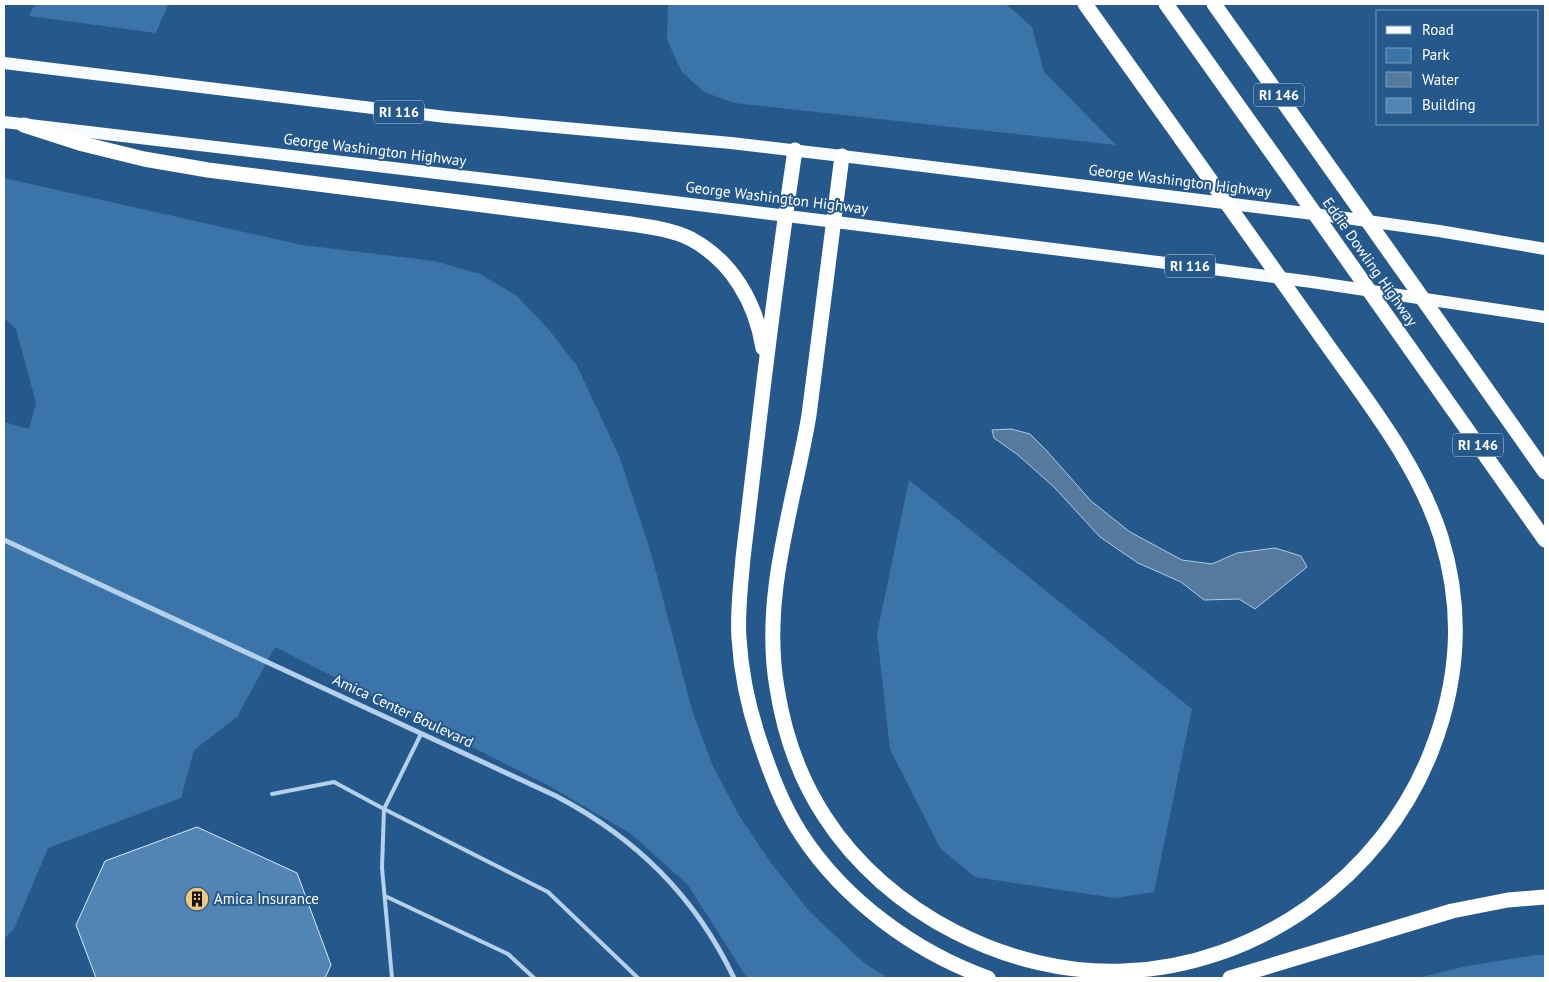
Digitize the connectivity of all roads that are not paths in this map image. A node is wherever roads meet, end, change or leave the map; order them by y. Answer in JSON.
{"nodes":[{"id":1,"x":1085,"y":4,"type":"edge"},
{"id":2,"x":1166,"y":4,"type":"edge"},
{"id":3,"x":1214,"y":4,"type":"edge"},
{"id":4,"x":4,"y":63,"type":"edge"},
{"id":5,"x":4,"y":122,"type":"edge"},
{"id":6,"x":24,"y":125,"type":"junction"},
{"id":7,"x":795,"y":150,"type":"junction"},
{"id":8,"x":842,"y":156,"type":"junction"},
{"id":9,"x":785,"y":216,"type":"junction"},
{"id":10,"x":833,"y":222,"type":"junction"},
{"id":11,"x":1545,"y":249,"type":"edge"},
{"id":12,"x":1545,"y":317,"type":"edge"},
{"id":13,"x":764,"y":379,"type":"junction"},
{"id":14,"x":1545,"y":472,"type":"edge"},
{"id":15,"x":4,"y":540,"type":"edge"},
{"id":16,"x":1545,"y":540,"type":"edge"},
{"id":17,"x":421,"y":734,"type":"junction"},
{"id":18,"x":272,"y":794,"type":"dead end"},
{"id":19,"x":384,"y":810,"type":"junction"},
{"id":20,"x":385,"y":896,"type":"junction"},
{"id":21,"x":1545,"y":897,"type":"edge"},
{"id":22,"x":393,"y":978,"type":"edge"},
{"id":23,"x":534,"y":978,"type":"edge"},
{"id":24,"x":638,"y":978,"type":"edge"},
{"id":25,"x":734,"y":978,"type":"edge"},
{"id":26,"x":988,"y":978,"type":"edge"},
{"id":27,"x":1230,"y":978,"type":"edge"}],
"edges":[{"from":1,"to":10,"type":"highway","bridge":true},
{"from":2,"to":16,"type":"highway","name":"Eddie Dowling Highway","number":"RI 146","bridge":true},
{"from":3,"to":14,"type":"highway","name":"Eddie Dowling Highway","number":"RI 146","bridge":true},
{"from":4,"to":7,"type":"main road","name":"George Washington Highway","number":"RI 116"},
{"from":5,"to":6,"type":"main road","name":"George Washington Highway","number":"RI 116"},
{"from":6,"to":9,"type":"main road","name":"George Washington Highway","number":"RI 116"},
{"from":6,"to":13,"type":"highway"},
{"from":7,"to":8,"type":"main road","name":"George Washington Highway","number":"RI 116"},
{"from":7,"to":9,"type":"highway"},
{"from":8,"to":10,"type":"highway"},
{"from":8,"to":11,"type":"main road","name":"George Washington Highway","number":"RI 116"},
{"from":9,"to":10,"type":"main road","name":"George Washington Highway","number":"RI 116"},
{"from":9,"to":13,"type":"highway"},
{"from":10,"to":12,"type":"main road","name":"George Washington Highway","number":"RI 116"},
{"from":13,"to":26,"type":"highway"},
{"from":15,"to":17,"type":"street","name":"Amica Center Boulevard"},
{"from":17,"to":19,"type":"lane"},
{"from":17,"to":25,"type":"street","name":"Amica Center Boulevard"},
{"from":18,"to":19,"type":"lane"},
{"from":19,"to":20,"type":"lane"},
{"from":19,"to":24,"type":"lane"},
{"from":20,"to":22,"type":"lane"},
{"from":20,"to":23,"type":"lane"},
{"from":21,"to":27,"type":"highway"}]}
